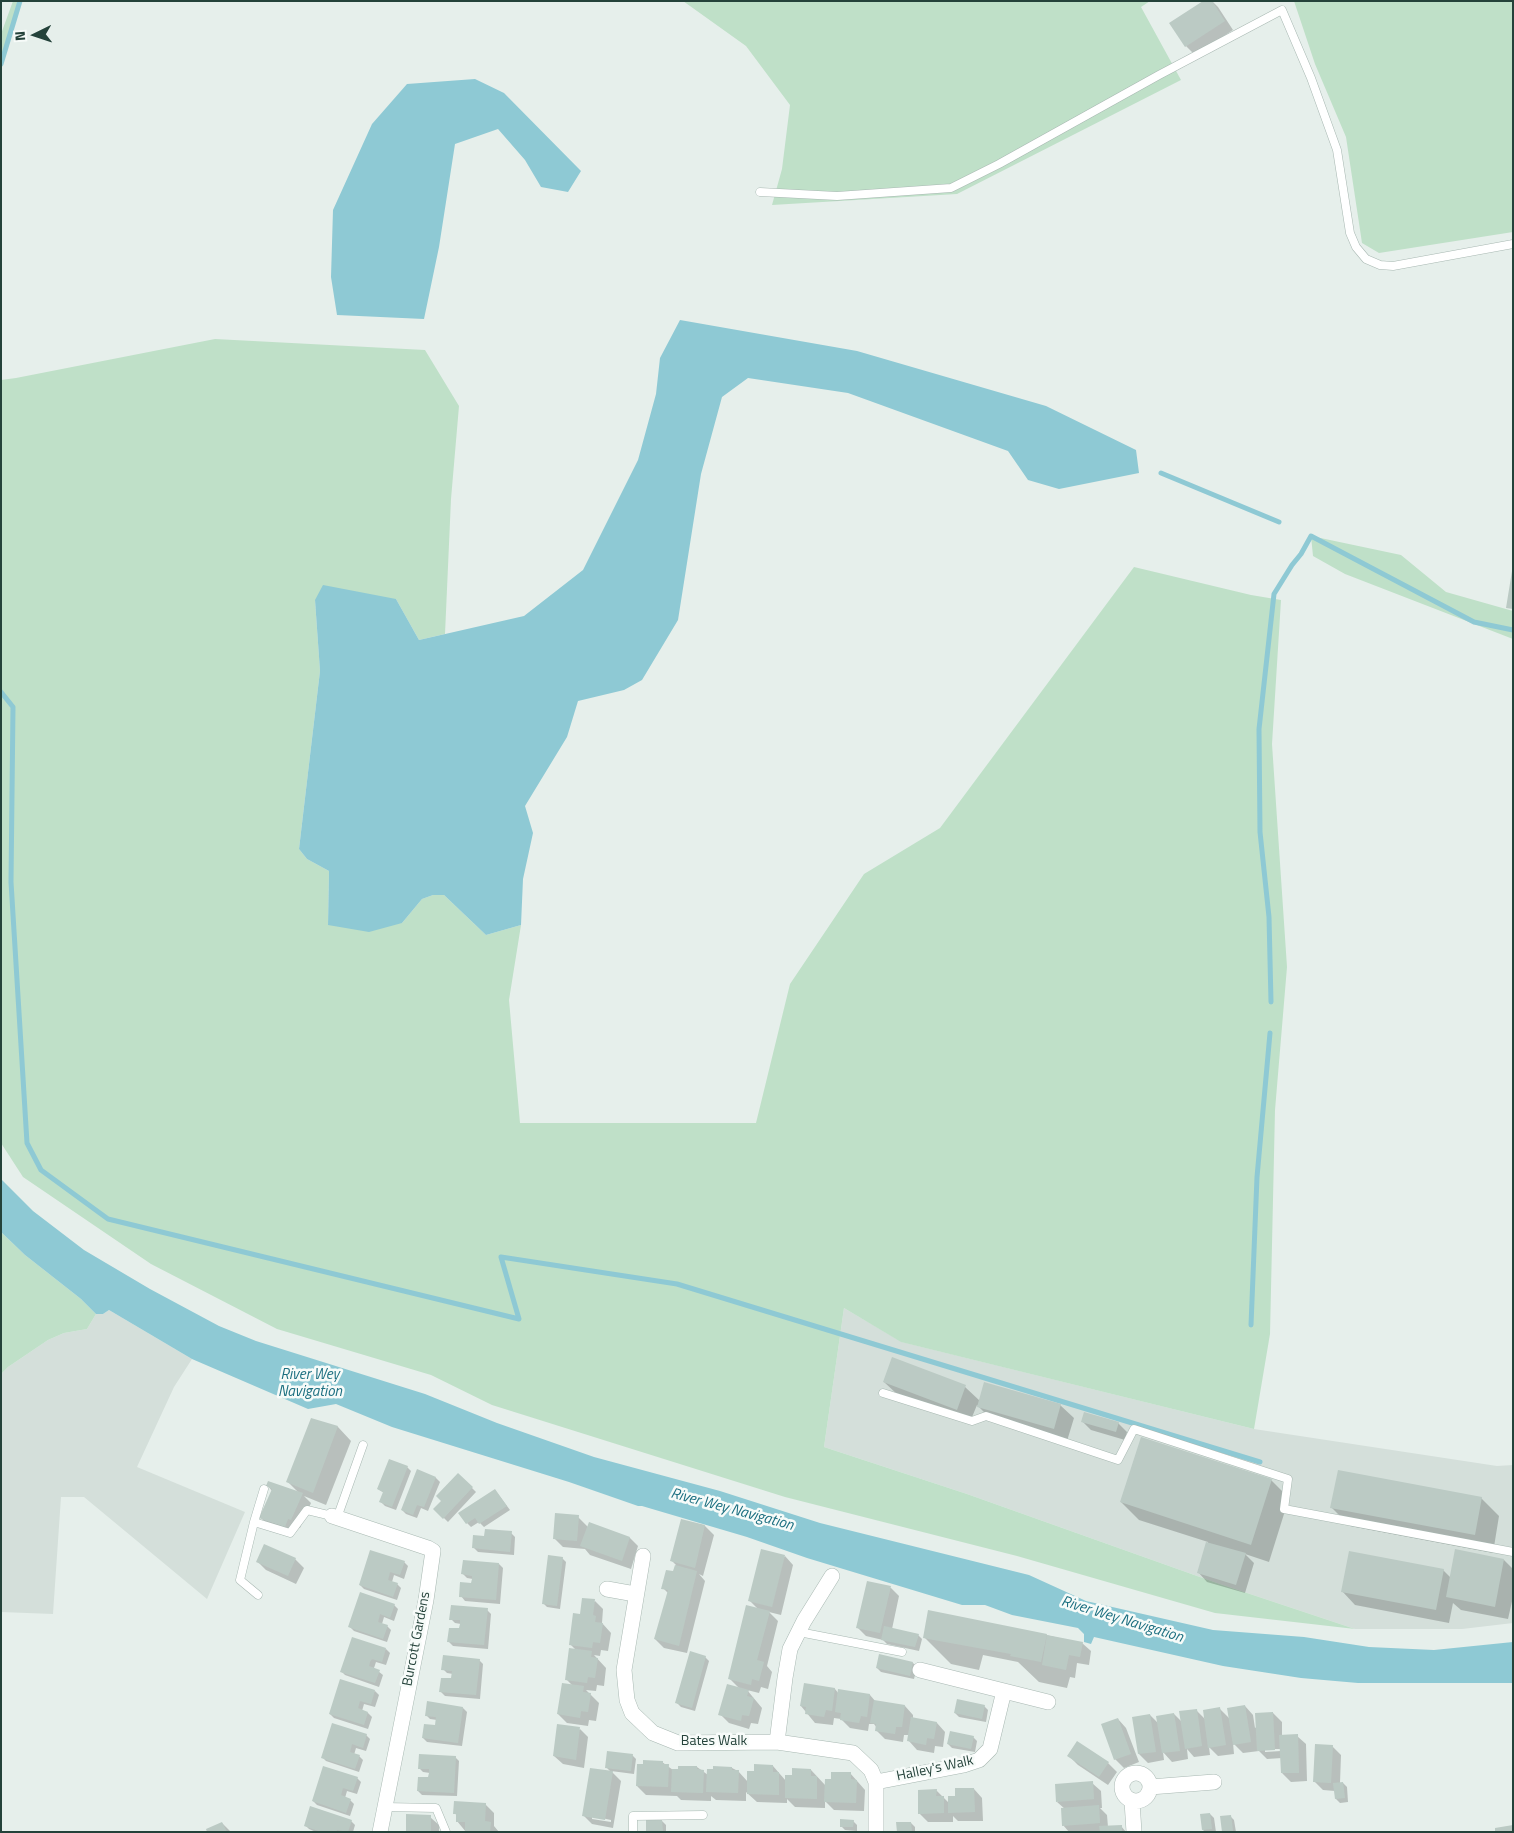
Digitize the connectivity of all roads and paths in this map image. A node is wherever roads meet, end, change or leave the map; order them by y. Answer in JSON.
{"nodes":[{"id":1,"x":1279,"y":1,"type":"edge"},
{"id":2,"x":1282,"y":10,"type":"junction"},
{"id":3,"x":760,"y":192,"type":"dead end"},
{"id":4,"x":1513,"y":244,"type":"edge"},
{"id":5,"x":883,"y":1393,"type":"dead end"},
{"id":6,"x":363,"y":1445,"type":"dead end"},
{"id":7,"x":264,"y":1489,"type":"dead end"},
{"id":8,"x":334,"y":1517,"type":"junction"},
{"id":9,"x":254,"y":1522,"type":"junction"},
{"id":10,"x":1513,"y":1552,"type":"edge"},
{"id":11,"x":642,"y":1556,"type":"dead end"},
{"id":12,"x":832,"y":1576,"type":"dead end"},
{"id":13,"x":607,"y":1589,"type":"dead end"},
{"id":14,"x":635,"y":1594,"type":"junction"},
{"id":15,"x":258,"y":1596,"type":"dead end"},
{"id":16,"x":799,"y":1632,"type":"junction"},
{"id":17,"x":902,"y":1652,"type":"dead end"},
{"id":18,"x":920,"y":1670,"type":"dead end"},
{"id":19,"x":1004,"y":1691,"type":"junction"},
{"id":20,"x":1048,"y":1702,"type":"dead end"},
{"id":21,"x":777,"y":1742,"type":"junction"},
{"id":22,"x":876,"y":1782,"type":"junction"},
{"id":23,"x":1214,"y":1782,"type":"dead end"},
{"id":24,"x":1150,"y":1787,"type":"junction"},
{"id":25,"x":1132,"y":1801,"type":"junction"},
{"id":26,"x":385,"y":1807,"type":"junction"},
{"id":27,"x":703,"y":1815,"type":"dead end"},
{"id":28,"x":380,"y":1832,"type":"edge"},
{"id":29,"x":446,"y":1832,"type":"edge"},
{"id":30,"x":633,"y":1832,"type":"edge"},
{"id":31,"x":876,"y":1832,"type":"edge"},
{"id":32,"x":1134,"y":1832,"type":"edge"}],
"edges":[{"from":1,"to":2,"type":"lane"},
{"from":2,"to":3,"type":"lane"},
{"from":2,"to":4,"type":"lane"},
{"from":5,"to":10,"type":"lane"},
{"from":6,"to":8,"type":"lane"},
{"from":7,"to":9,"type":"lane"},
{"from":8,"to":9,"type":"lane"},
{"from":8,"to":26,"type":"street","name":"Burcott Gardens"},
{"from":9,"to":15,"type":"lane"},
{"from":11,"to":14,"type":"street","name":"Bates Walk"},
{"from":12,"to":16,"type":"street"},
{"from":13,"to":14,"type":"street"},
{"from":14,"to":21,"type":"street","name":"Bates Walk"},
{"from":16,"to":17,"type":"lane"},
{"from":16,"to":21,"type":"street"},
{"from":18,"to":19,"type":"street"},
{"from":19,"to":20,"type":"street"},
{"from":19,"to":22,"type":"street","name":"Halley's Walk"},
{"from":21,"to":22,"type":"street","name":"Bates Walk"},
{"from":22,"to":31,"type":"street"},
{"from":23,"to":24,"type":"street"},
{"from":24,"to":25,"type":"street"},
{"from":24,"to":25,"type":"street"},
{"from":25,"to":32,"type":"street"},
{"from":26,"to":28,"type":"street","name":"Burcott Gardens"},
{"from":26,"to":29,"type":"lane"},
{"from":27,"to":30,"type":"lane"}]}
